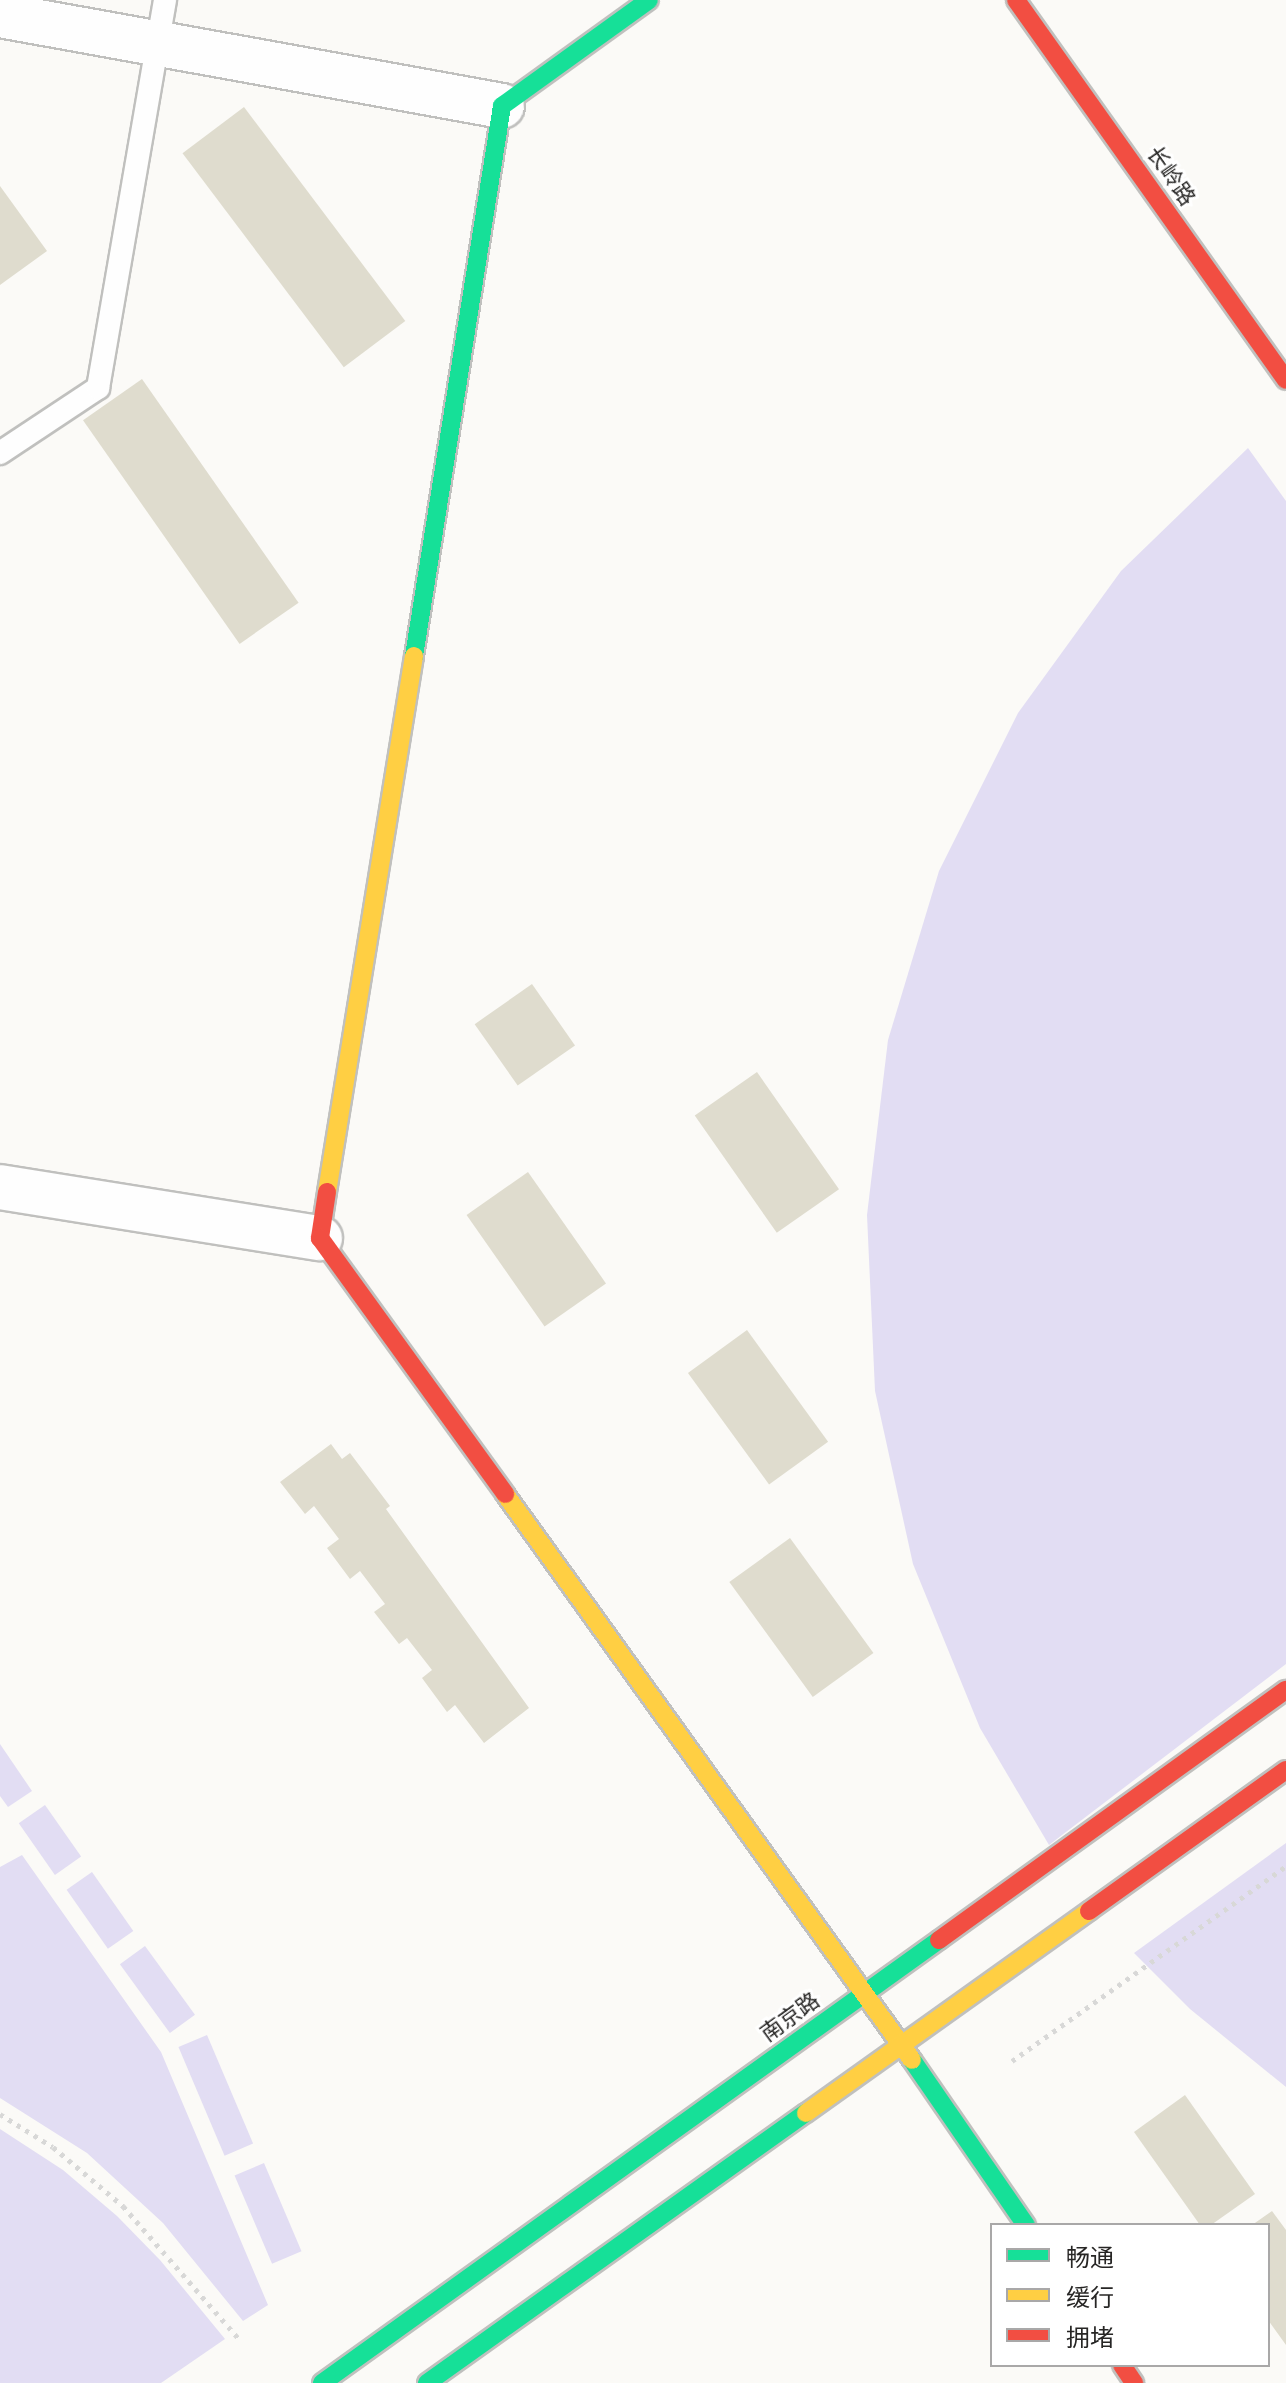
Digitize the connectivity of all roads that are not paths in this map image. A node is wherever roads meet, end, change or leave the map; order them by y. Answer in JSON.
{"nodes":[{"id":1,"x":165,"y":0,"type":"edge"},
{"id":2,"x":649,"y":0,"type":"edge"},
{"id":3,"x":1016,"y":0,"type":"edge"},
{"id":4,"x":0,"y":15,"type":"edge"},
{"id":5,"x":160,"y":44,"type":"junction"},
{"id":6,"x":502,"y":106,"type":"junction"},
{"id":7,"x":1286,"y":380,"type":"edge"},
{"id":8,"x":0,"y":453,"type":"edge"},
{"id":9,"x":0,"y":1187,"type":"edge"},
{"id":10,"x":320,"y":1238,"type":"junction"},
{"id":11,"x":1286,"y":1690,"type":"edge"},
{"id":12,"x":1286,"y":1770,"type":"edge"},
{"id":13,"x":865,"y":1993,"type":"junction"},
{"id":14,"x":901,"y":2043,"type":"junction"},
{"id":15,"x":1025,"y":2223,"type":"edge"},
{"id":16,"x":322,"y":2383,"type":"edge"},
{"id":17,"x":427,"y":2383,"type":"edge"}],
"edges":[{"from":1,"to":5,"type":"lane"},
{"from":2,"to":6,"type":"street"},
{"from":3,"to":7,"type":"street","name":"长岭路"},
{"from":4,"to":5,"type":"street"},
{"from":5,"to":6,"type":"street"},
{"from":5,"to":8,"type":"lane"},
{"from":6,"to":10,"type":"street"},
{"from":9,"to":10,"type":"street"},
{"from":10,"to":13,"type":"street"},
{"from":11,"to":13,"type":"street","name":"南京路"},
{"from":12,"to":14,"type":"street"},
{"from":13,"to":14,"type":"street"},
{"from":13,"to":16,"type":"street","name":"南京路"},
{"from":14,"to":15,"type":"street"},
{"from":14,"to":17,"type":"street"}]}
